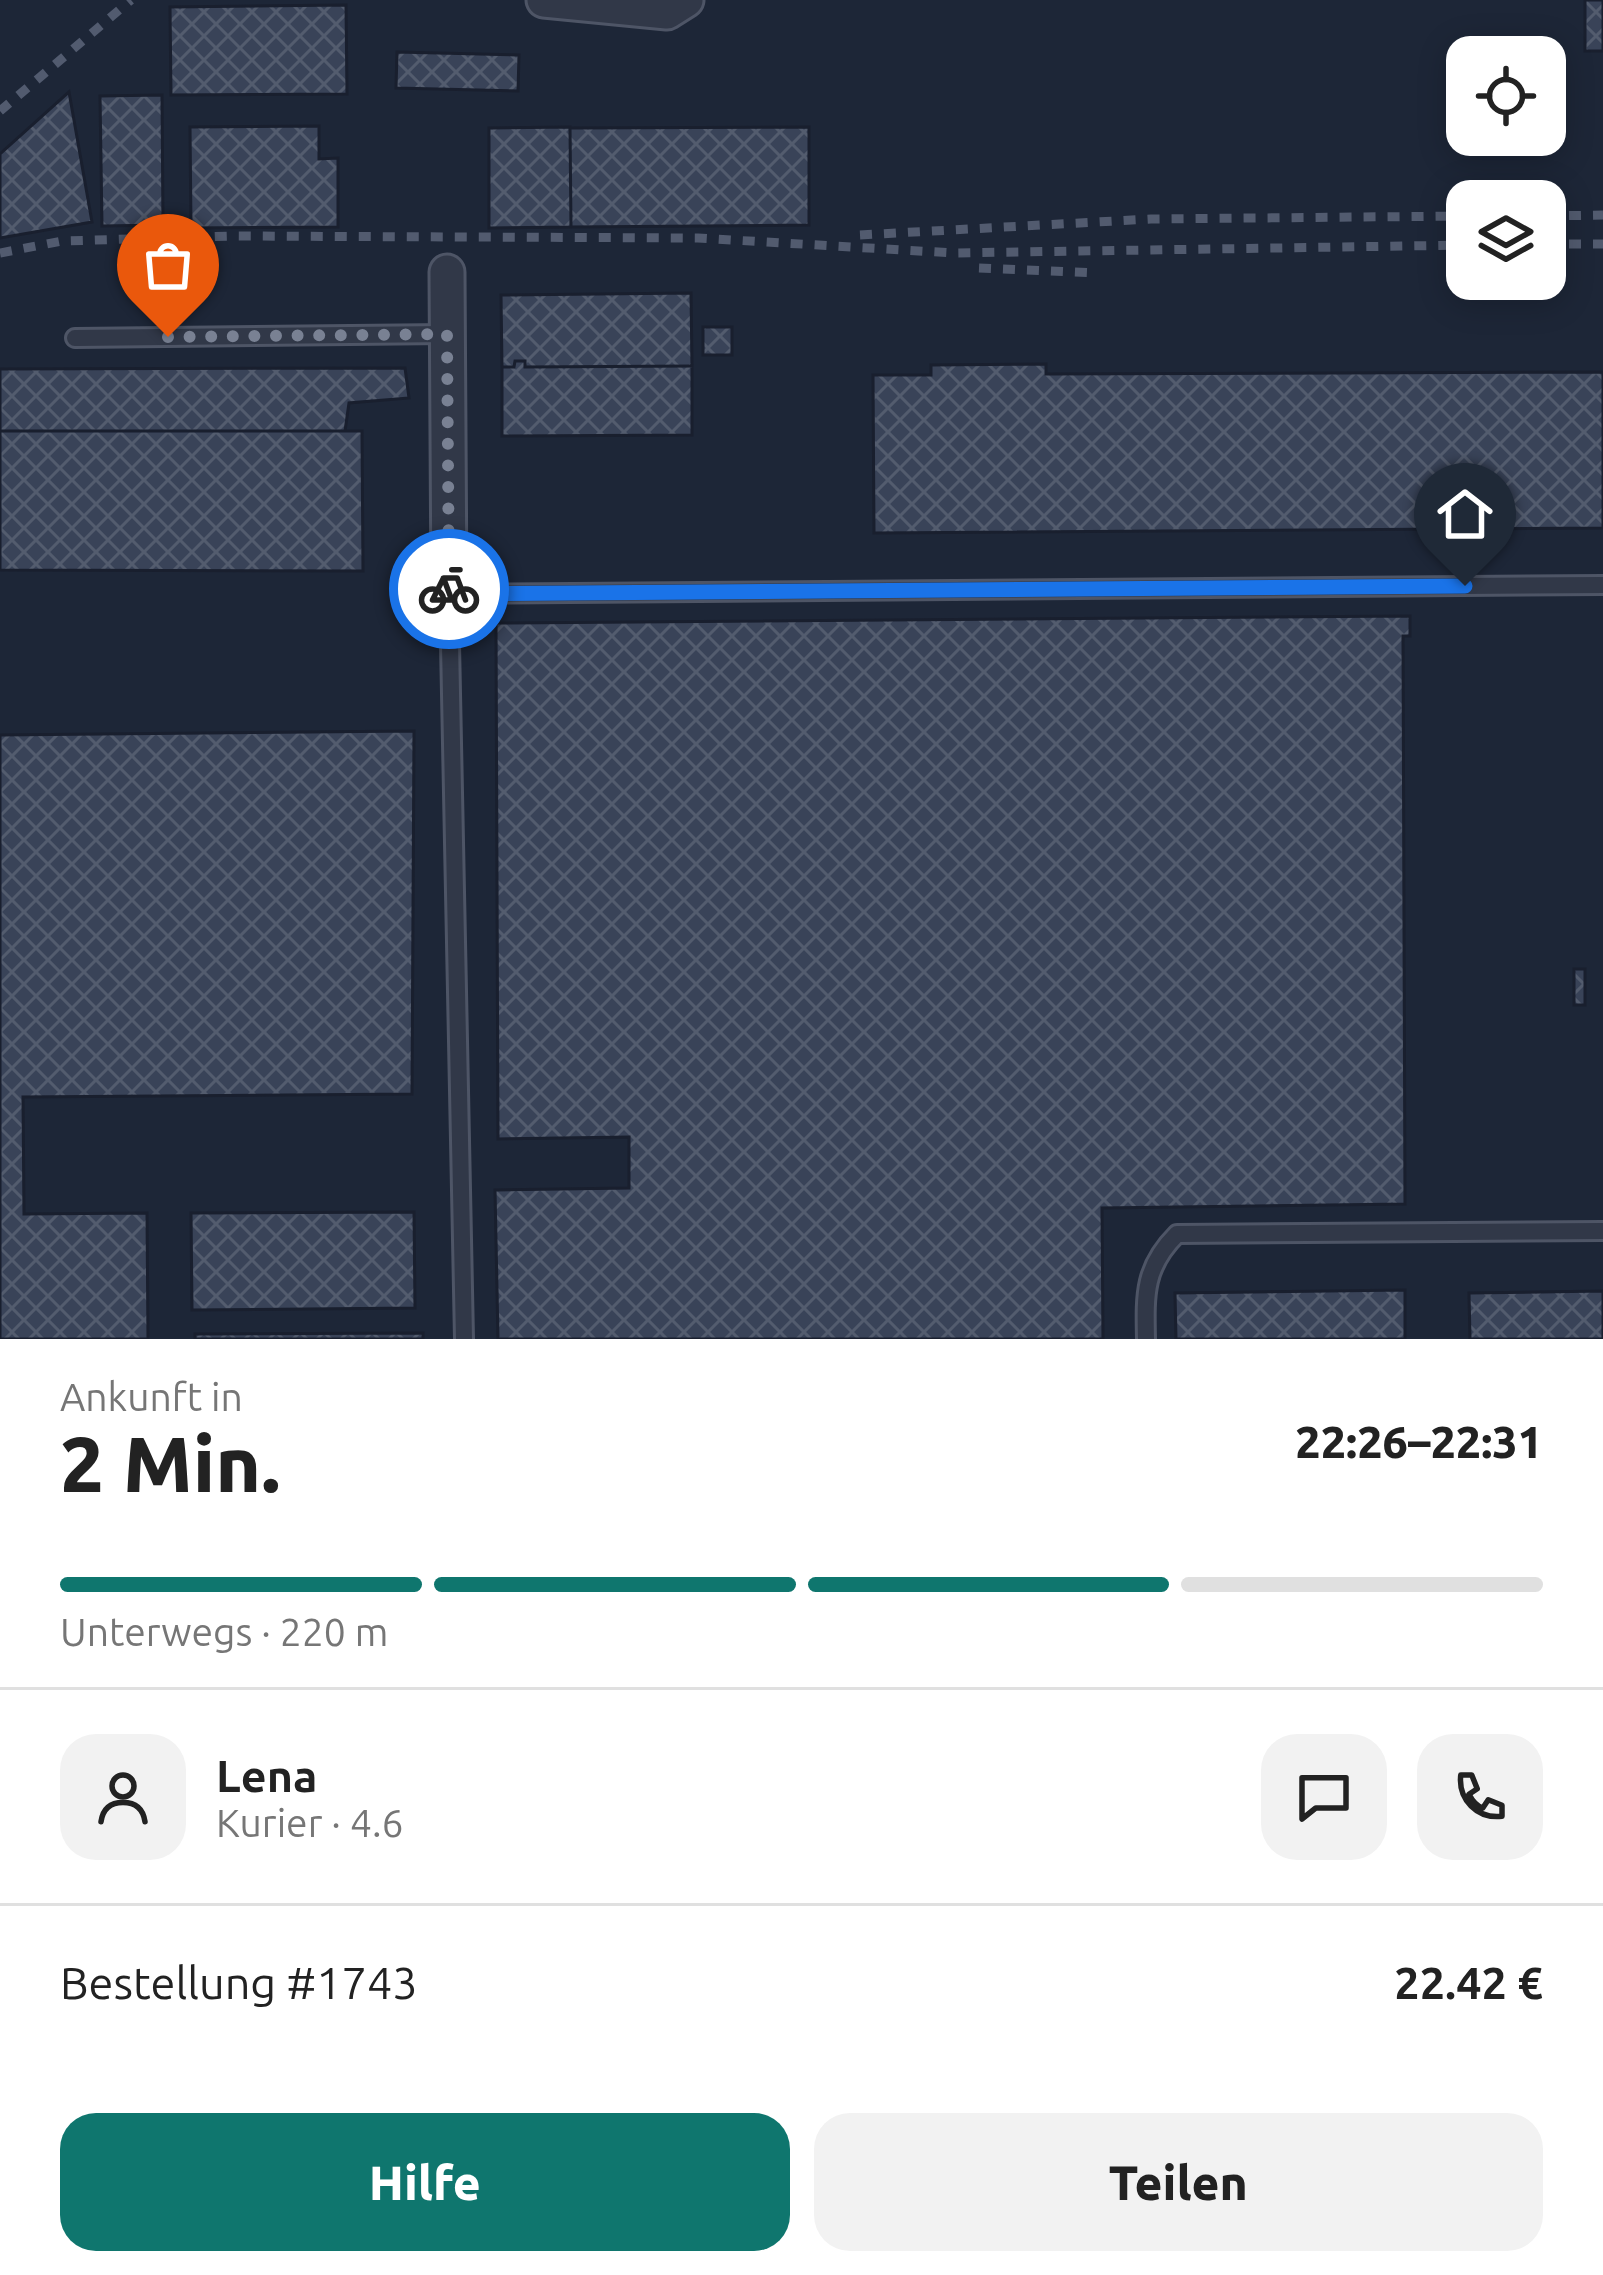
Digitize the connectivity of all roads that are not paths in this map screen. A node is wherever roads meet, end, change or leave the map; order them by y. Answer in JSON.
{"nodes":[{"id":1,"x":544,"y":0,"type":"edge"},
{"id":2,"x":686,"y":0,"type":"edge"},
{"id":3,"x":447,"y":272,"type":"dead end"},
{"id":4,"x":447,"y":334,"type":"junction"},
{"id":5,"x":74,"y":338,"type":"dead end"},
{"id":6,"x":1603,"y":586,"type":"edge"},
{"id":7,"x":449,"y":594,"type":"junction"},
{"id":8,"x":1603,"y":1231,"type":"edge"},
{"id":9,"x":464,"y":1339,"type":"edge"},
{"id":10,"x":1146,"y":1339,"type":"edge"}],
"edges":[{"from":1,"to":2,"type":"street"},
{"from":3,"to":4,"type":"street"},
{"from":4,"to":5,"type":"lane"},
{"from":4,"to":7,"type":"street"},
{"from":6,"to":7,"type":"lane"},
{"from":7,"to":9,"type":"lane"},
{"from":8,"to":10,"type":"lane"}]}
